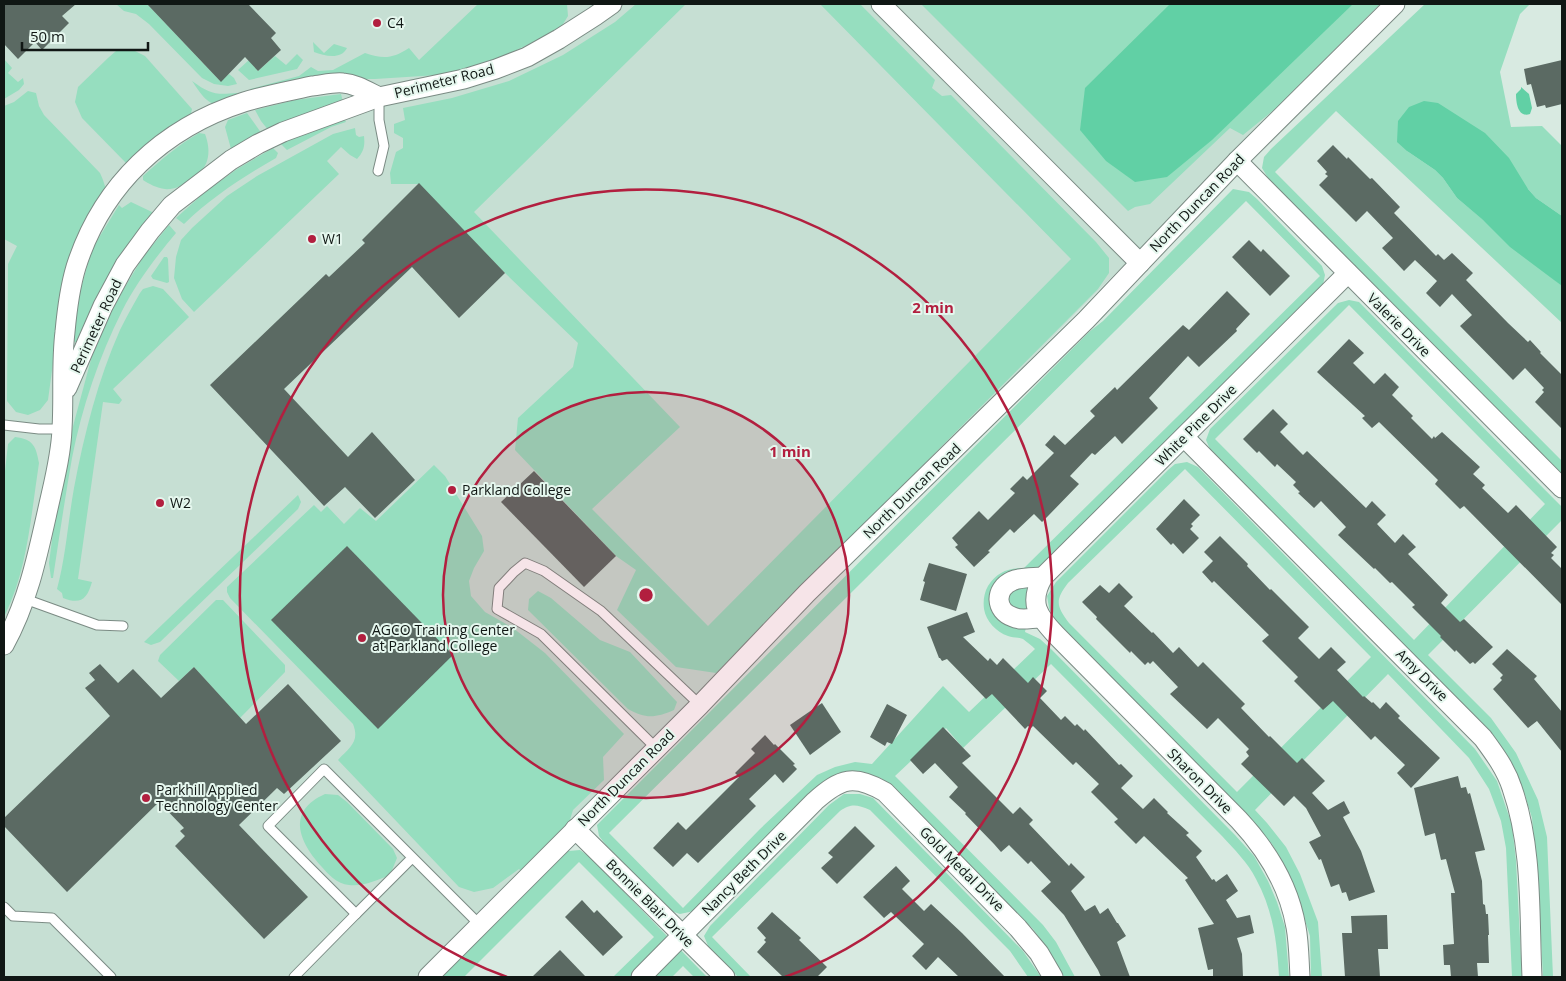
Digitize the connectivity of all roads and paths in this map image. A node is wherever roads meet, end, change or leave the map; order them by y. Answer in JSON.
{"nodes":[{"id":1,"x":612,"y":4,"type":"edge"},
{"id":2,"x":882,"y":4,"type":"edge"},
{"id":3,"x":1396,"y":4,"type":"edge"},
{"id":4,"x":379,"y":97,"type":"junction"},
{"id":5,"x":1237,"y":161,"type":"junction"},
{"id":6,"x":378,"y":171,"type":"dead end"},
{"id":7,"x":1140,"y":263,"type":"junction"},
{"id":8,"x":1348,"y":273,"type":"junction"},
{"id":9,"x":62,"y":398,"type":"junction"},
{"id":10,"x":4,"y":425,"type":"edge"},
{"id":11,"x":62,"y":429,"type":"junction"},
{"id":12,"x":1184,"y":437,"type":"junction"},
{"id":13,"x":1562,"y":488,"type":"edge"},
{"id":14,"x":1043,"y":577,"type":"junction"},
{"id":15,"x":1035,"y":597,"type":"joint"},
{"id":16,"x":24,"y":599,"type":"junction"},
{"id":17,"x":1040,"y":618,"type":"junction"},
{"id":18,"x":123,"y":626,"type":"dead end"},
{"id":19,"x":4,"y":645,"type":"edge"},
{"id":20,"x":700,"y":705,"type":"junction"},
{"id":21,"x":656,"y":748,"type":"junction"},
{"id":22,"x":854,"y":780,"type":"joint"},
{"id":23,"x":575,"y":828,"type":"junction"},
{"id":24,"x":412,"y":858,"type":"junction"},
{"id":25,"x":4,"y":907,"type":"edge"},
{"id":26,"x":356,"y":914,"type":"junction"},
{"id":27,"x":480,"y":926,"type":"junction"},
{"id":28,"x":683,"y":935,"type":"junction"},
{"id":29,"x":111,"y":977,"type":"edge"},
{"id":30,"x":294,"y":977,"type":"edge"},
{"id":31,"x":428,"y":977,"type":"edge"},
{"id":32,"x":641,"y":977,"type":"edge"},
{"id":33,"x":725,"y":977,"type":"edge"},
{"id":34,"x":1053,"y":977,"type":"edge"},
{"id":35,"x":1300,"y":977,"type":"edge"},
{"id":36,"x":1532,"y":977,"type":"edge"}],
"edges":[{"from":1,"to":4,"type":"street","name":"Perimeter Road"},
{"from":2,"to":7,"type":"street"},
{"from":3,"to":5,"type":"street","name":"North Duncan Road"},
{"from":4,"to":6,"type":"lane"},
{"from":4,"to":9,"type":"street","name":"Perimeter Road"},
{"from":4,"to":9,"type":"street","name":"Perimeter Road"},
{"from":5,"to":7,"type":"street","name":"North Duncan Road"},
{"from":5,"to":8,"type":"street","name":"Valerie Drive"},
{"from":7,"to":20,"type":"street","name":"North Duncan Road"},
{"from":8,"to":12,"type":"street","name":"White Pine Drive"},
{"from":8,"to":13,"type":"street","name":"Valerie Drive"},
{"from":9,"to":11,"type":"street","name":"Perimeter Road"},
{"from":10,"to":11,"type":"lane"},
{"from":11,"to":16,"type":"street","name":"Perimeter Road"},
{"from":12,"to":14,"type":"street","name":"White Pine Drive"},
{"from":12,"to":36,"type":"street","name":"Amy Drive"},
{"from":14,"to":15,"type":"street","name":"White Pine Drive"},
{"from":14,"to":17,"type":"street"},
{"from":15,"to":17,"type":"street","name":"Sharon Drive"},
{"from":16,"to":18,"type":"lane"},
{"from":16,"to":19,"type":"street","name":"Perimeter Road"},
{"from":17,"to":35,"type":"street","name":"Sharon Drive"},
{"from":20,"to":21,"type":"street","name":"North Duncan Road"},
{"from":20,"to":21,"type":"lane"},
{"from":21,"to":23,"type":"street","name":"North Duncan Road"},
{"from":22,"to":28,"type":"street","name":"Nancy Beth Drive"},
{"from":22,"to":34,"type":"street","name":"Gold Medal Drive"},
{"from":23,"to":27,"type":"street","name":"North Duncan Road"},
{"from":23,"to":28,"type":"street","name":"Bonnie Blair Drive"},
{"from":24,"to":26,"type":"lane"},
{"from":24,"to":26,"type":"lane"},
{"from":24,"to":27,"type":"lane"},
{"from":25,"to":29,"type":"lane"},
{"from":26,"to":30,"type":"lane"},
{"from":27,"to":31,"type":"street","name":"North Duncan Road"},
{"from":28,"to":32,"type":"street","name":"Nancy Beth Drive"},
{"from":28,"to":33,"type":"street","name":"Bonnie Blair Drive"}]}
